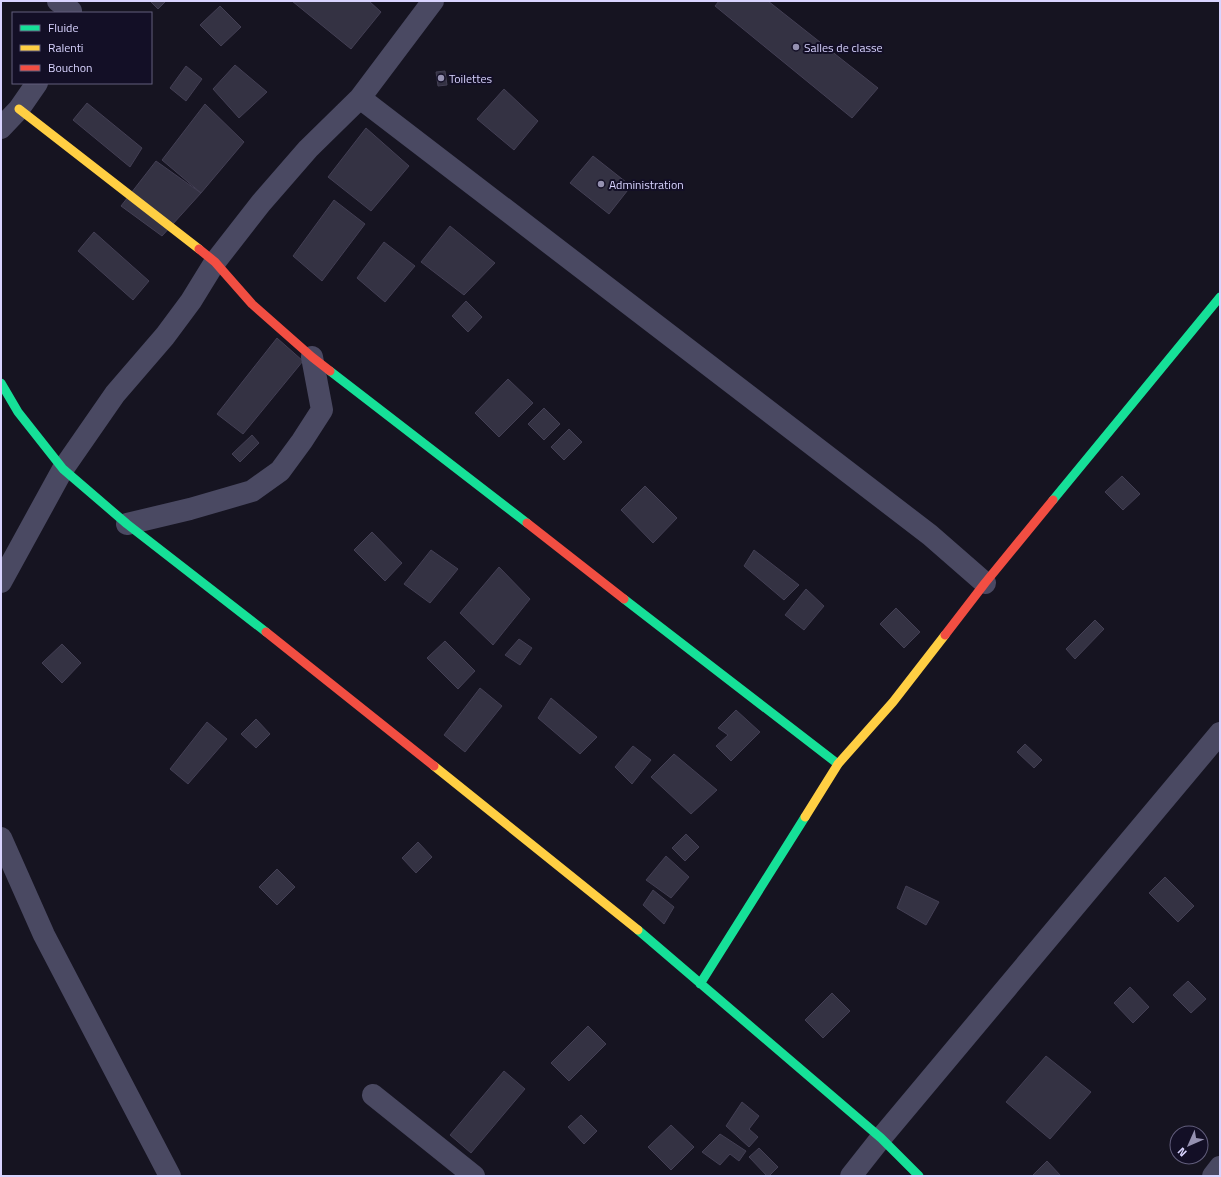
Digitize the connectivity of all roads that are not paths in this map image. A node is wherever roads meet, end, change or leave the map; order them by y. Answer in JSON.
{"nodes":[{"id":1,"x":433,"y":1,"type":"edge"},
{"id":2,"x":37,"y":84,"type":"edge"},
{"id":3,"x":360,"y":98,"type":"junction"},
{"id":4,"x":19,"y":109,"type":"junction"},
{"id":5,"x":1,"y":128,"type":"edge"},
{"id":6,"x":215,"y":262,"type":"junction"},
{"id":7,"x":1217,"y":307,"type":"edge"},
{"id":8,"x":312,"y":357,"type":"junction"},
{"id":9,"x":1,"y":383,"type":"edge"},
{"id":10,"x":63,"y":469,"type":"junction"},
{"id":11,"x":127,"y":524,"type":"junction"},
{"id":12,"x":1,"y":582,"type":"edge"},
{"id":13,"x":985,"y":584,"type":"junction"},
{"id":14,"x":1220,"y":733,"type":"edge"},
{"id":15,"x":838,"y":764,"type":"junction"},
{"id":16,"x":1,"y":838,"type":"edge"},
{"id":17,"x":700,"y":984,"type":"junction"},
{"id":18,"x":373,"y":1095,"type":"dead end"},
{"id":19,"x":881,"y":1138,"type":"junction"},
{"id":20,"x":1220,"y":1167,"type":"edge"},
{"id":21,"x":170,"y":1176,"type":"edge"},
{"id":22,"x":474,"y":1176,"type":"edge"},
{"id":23,"x":852,"y":1176,"type":"edge"},
{"id":24,"x":919,"y":1176,"type":"edge"},
{"id":25,"x":1213,"y":1176,"type":"edge"}],
"edges":[{"from":1,"to":3,"type":"street"},
{"from":2,"to":4,"type":"street"},
{"from":3,"to":6,"type":"street"},
{"from":3,"to":13,"type":"street"},
{"from":4,"to":5,"type":"street"},
{"from":4,"to":6,"type":"street"},
{"from":6,"to":8,"type":"street"},
{"from":6,"to":10,"type":"street"},
{"from":7,"to":13,"type":"street"},
{"from":8,"to":11,"type":"street"},
{"from":8,"to":15,"type":"street"},
{"from":9,"to":10,"type":"street"},
{"from":10,"to":11,"type":"street"},
{"from":10,"to":12,"type":"street"},
{"from":11,"to":17,"type":"street"},
{"from":13,"to":15,"type":"street"},
{"from":14,"to":19,"type":"street"},
{"from":15,"to":17,"type":"street"},
{"from":16,"to":21,"type":"street"},
{"from":17,"to":19,"type":"street"},
{"from":18,"to":22,"type":"street"},
{"from":19,"to":23,"type":"street"},
{"from":19,"to":24,"type":"street"},
{"from":20,"to":25,"type":"street"}]}
